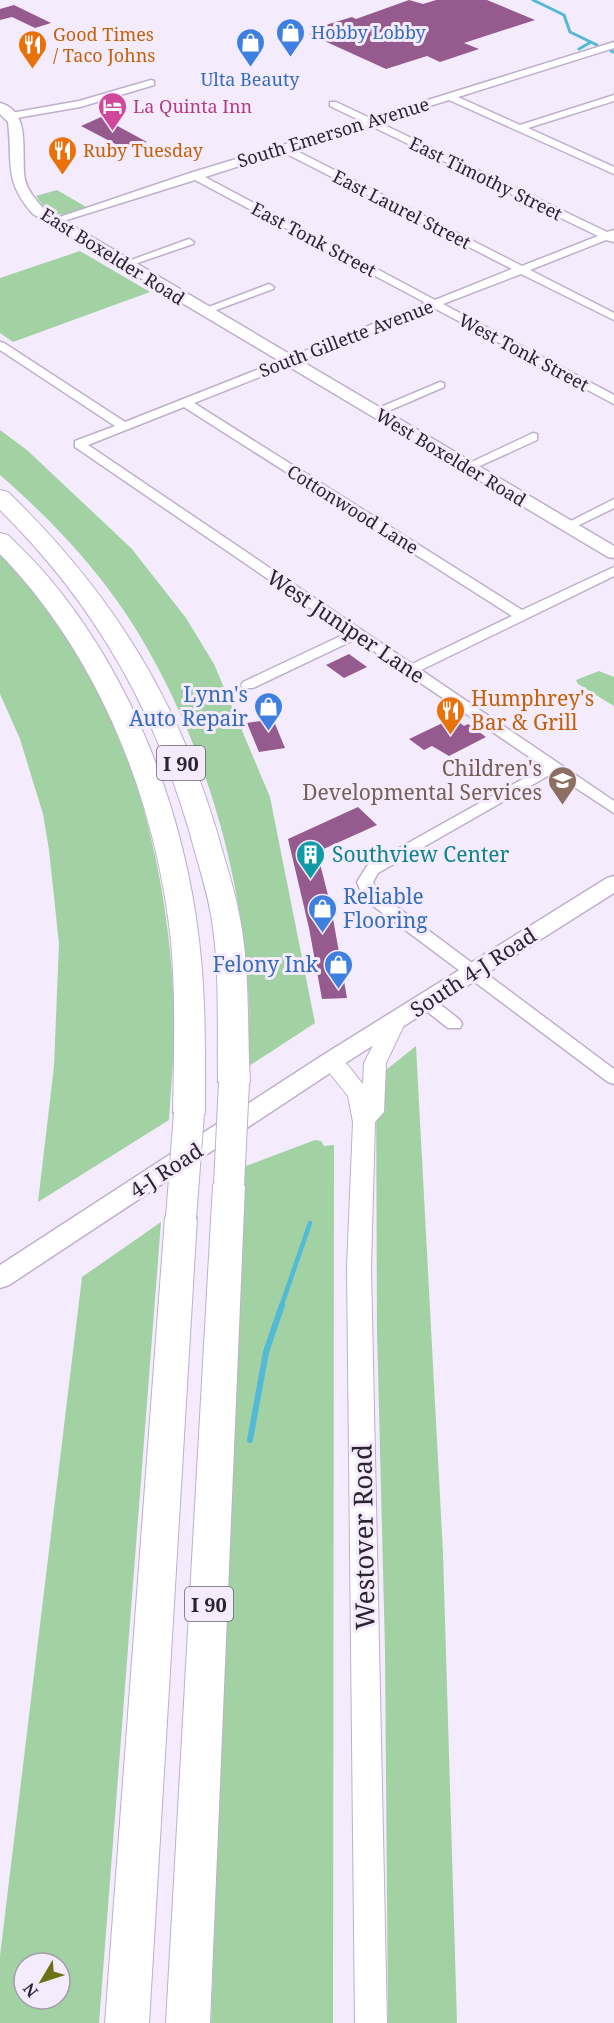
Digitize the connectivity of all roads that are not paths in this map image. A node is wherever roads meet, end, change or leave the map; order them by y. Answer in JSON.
{"nodes":[{"id":1,"x":614,"y":45,"type":"edge"},
{"id":2,"x":151,"y":83,"type":"dead end"},
{"id":3,"x":449,"y":96,"type":"junction"},
{"id":4,"x":614,"y":98,"type":"edge"},
{"id":5,"x":333,"y":104,"type":"dead end"},
{"id":6,"x":5,"y":111,"type":"edge"},
{"id":7,"x":368,"y":121,"type":"junction"},
{"id":8,"x":520,"y":128,"type":"junction"},
{"id":9,"x":283,"y":148,"type":"junction"},
{"id":10,"x":614,"y":156,"type":"edge"},
{"id":11,"x":596,"y":163,"type":"junction"},
{"id":12,"x":614,"y":171,"type":"edge"},
{"id":13,"x":194,"y":175,"type":"junction"},
{"id":14,"x":53,"y":221,"type":"junction"},
{"id":15,"x":612,"y":236,"type":"edge"},
{"id":16,"x":189,"y":242,"type":"dead end"},
{"id":17,"x":126,"y":264,"type":"junction"},
{"id":18,"x":521,"y":271,"type":"junction"},
{"id":19,"x":269,"y":287,"type":"dead end"},
{"id":20,"x":435,"y":304,"type":"junction"},
{"id":21,"x":204,"y":311,"type":"junction"},
{"id":22,"x":614,"y":317,"type":"edge"},
{"id":23,"x":0,"y":345,"type":"edge"},
{"id":24,"x":288,"y":361,"type":"junction"},
{"id":25,"x":440,"y":385,"type":"dead end"},
{"id":26,"x":614,"y":400,"type":"edge"},
{"id":27,"x":184,"y":402,"type":"junction"},
{"id":28,"x":375,"y":412,"type":"junction"},
{"id":29,"x":124,"y":426,"type":"junction"},
{"id":30,"x":533,"y":437,"type":"dead end"},
{"id":31,"x":79,"y":444,"type":"joint"},
{"id":32,"x":467,"y":467,"type":"junction"},
{"id":33,"x":0,"y":487,"type":"edge"},
{"id":34,"x":0,"y":497,"type":"edge"},
{"id":35,"x":614,"y":503,"type":"edge"},
{"id":36,"x":567,"y":526,"type":"junction"},
{"id":37,"x":0,"y":540,"type":"edge"},
{"id":38,"x":614,"y":553,"type":"edge"},
{"id":39,"x":614,"y":571,"type":"edge"},
{"id":40,"x":522,"y":616,"type":"junction"},
{"id":41,"x":111,"y":626,"type":"junction"},
{"id":42,"x":357,"y":633,"type":"junction"},
{"id":43,"x":411,"y":670,"type":"junction"},
{"id":44,"x":248,"y":685,"type":"dead end"},
{"id":45,"x":554,"y":767,"type":"junction"},
{"id":46,"x":614,"y":808,"type":"edge"},
{"id":47,"x":614,"y":883,"type":"edge"},
{"id":48,"x":470,"y":972,"type":"junction"},
{"id":49,"x":426,"y":1002,"type":"junction"},
{"id":50,"x":394,"y":1023,"type":"junction"},
{"id":51,"x":454,"y":1024,"type":"dead end"},
{"id":52,"x":332,"y":1061,"type":"junction"},
{"id":53,"x":614,"y":1078,"type":"edge"},
{"id":54,"x":364,"y":1122,"type":"junction"},
{"id":55,"x":0,"y":1278,"type":"edge"},
{"id":56,"x":127,"y":2023,"type":"edge"},
{"id":57,"x":188,"y":2023,"type":"edge"},
{"id":58,"x":371,"y":2023,"type":"edge"}],
"edges":[{"from":1,"to":3,"type":"street","name":"South Emerson Avenue"},
{"from":2,"to":6,"type":"street"},
{"from":3,"to":7,"type":"street","name":"South Emerson Avenue"},
{"from":3,"to":8,"type":"street"},
{"from":4,"to":8,"type":"street"},
{"from":5,"to":7,"type":"street","name":"East Timothy Street"},
{"from":6,"to":14,"type":"main road","name":"East Boxelder Road"},
{"from":7,"to":9,"type":"street","name":"South Emerson Avenue"},
{"from":7,"to":15,"type":"street","name":"East Timothy Street"},
{"from":8,"to":11,"type":"street"},
{"from":9,"to":13,"type":"street","name":"South Emerson Avenue"},
{"from":9,"to":18,"type":"street","name":"East Laurel Street"},
{"from":10,"to":11,"type":"street"},
{"from":11,"to":12,"type":"street"},
{"from":13,"to":14,"type":"street","name":"South Emerson Avenue"},
{"from":13,"to":20,"type":"street","name":"East Tonk Street"},
{"from":14,"to":17,"type":"main road","name":"East Boxelder Road"},
{"from":15,"to":18,"type":"street","name":"South Gillette Avenue"},
{"from":16,"to":17,"type":"street"},
{"from":17,"to":21,"type":"main road","name":"East Boxelder Road"},
{"from":18,"to":20,"type":"street","name":"South Gillette Avenue"},
{"from":18,"to":22,"type":"street","name":"East Laurel Street"},
{"from":19,"to":21,"type":"street"},
{"from":20,"to":24,"type":"street","name":"South Gillette Avenue"},
{"from":20,"to":26,"type":"street","name":"West Tonk Street"},
{"from":21,"to":24,"type":"main road","name":"East Boxelder Road"},
{"from":23,"to":29,"type":"street"},
{"from":24,"to":27,"type":"street","name":"South Gillette Avenue"},
{"from":24,"to":28,"type":"main road","name":"West Boxelder Road"},
{"from":25,"to":28,"type":"street"},
{"from":27,"to":29,"type":"street","name":"South Gillette Avenue"},
{"from":27,"to":40,"type":"street","name":"Cottonwood Lane"},
{"from":28,"to":32,"type":"main road","name":"West Boxelder Road"},
{"from":29,"to":31,"type":"street","name":"South Gillette Avenue"},
{"from":30,"to":32,"type":"street"},
{"from":31,"to":42,"type":"street","name":"West Juniper Lane"},
{"from":32,"to":36,"type":"main road","name":"West Boxelder Road"},
{"from":33,"to":41,"type":"highway","number":"I 90"},
{"from":34,"to":41,"type":"highway","number":"I 90"},
{"from":35,"to":36,"type":"street"},
{"from":36,"to":38,"type":"main road","name":"West Boxelder Road"},
{"from":37,"to":56,"type":"highway","number":"I 90","bridge":true},
{"from":39,"to":40,"type":"street"},
{"from":40,"to":43,"type":"street"},
{"from":41,"to":57,"type":"highway","number":"I 90","bridge":true},
{"from":42,"to":43,"type":"street","name":"West Juniper Lane"},
{"from":42,"to":44,"type":"street"},
{"from":43,"to":45,"type":"street","name":"West Juniper Lane"},
{"from":45,"to":46,"type":"street","name":"West Juniper Lane"},
{"from":45,"to":48,"type":"street"},
{"from":47,"to":48,"type":"main road","name":"South 4-J Road"},
{"from":48,"to":49,"type":"main road","name":"South 4-J Road"},
{"from":48,"to":53,"type":"street"},
{"from":49,"to":50,"type":"main road","name":"South 4-J Road"},
{"from":49,"to":51,"type":"street"},
{"from":50,"to":52,"type":"main road","name":"South 4-J Road"},
{"from":50,"to":54,"type":"street"},
{"from":52,"to":54,"type":"street","name":"Westover Road"},
{"from":52,"to":55,"type":"main road","name":"4-J Road"},
{"from":54,"to":58,"type":"street","name":"Westover Road"}]}
